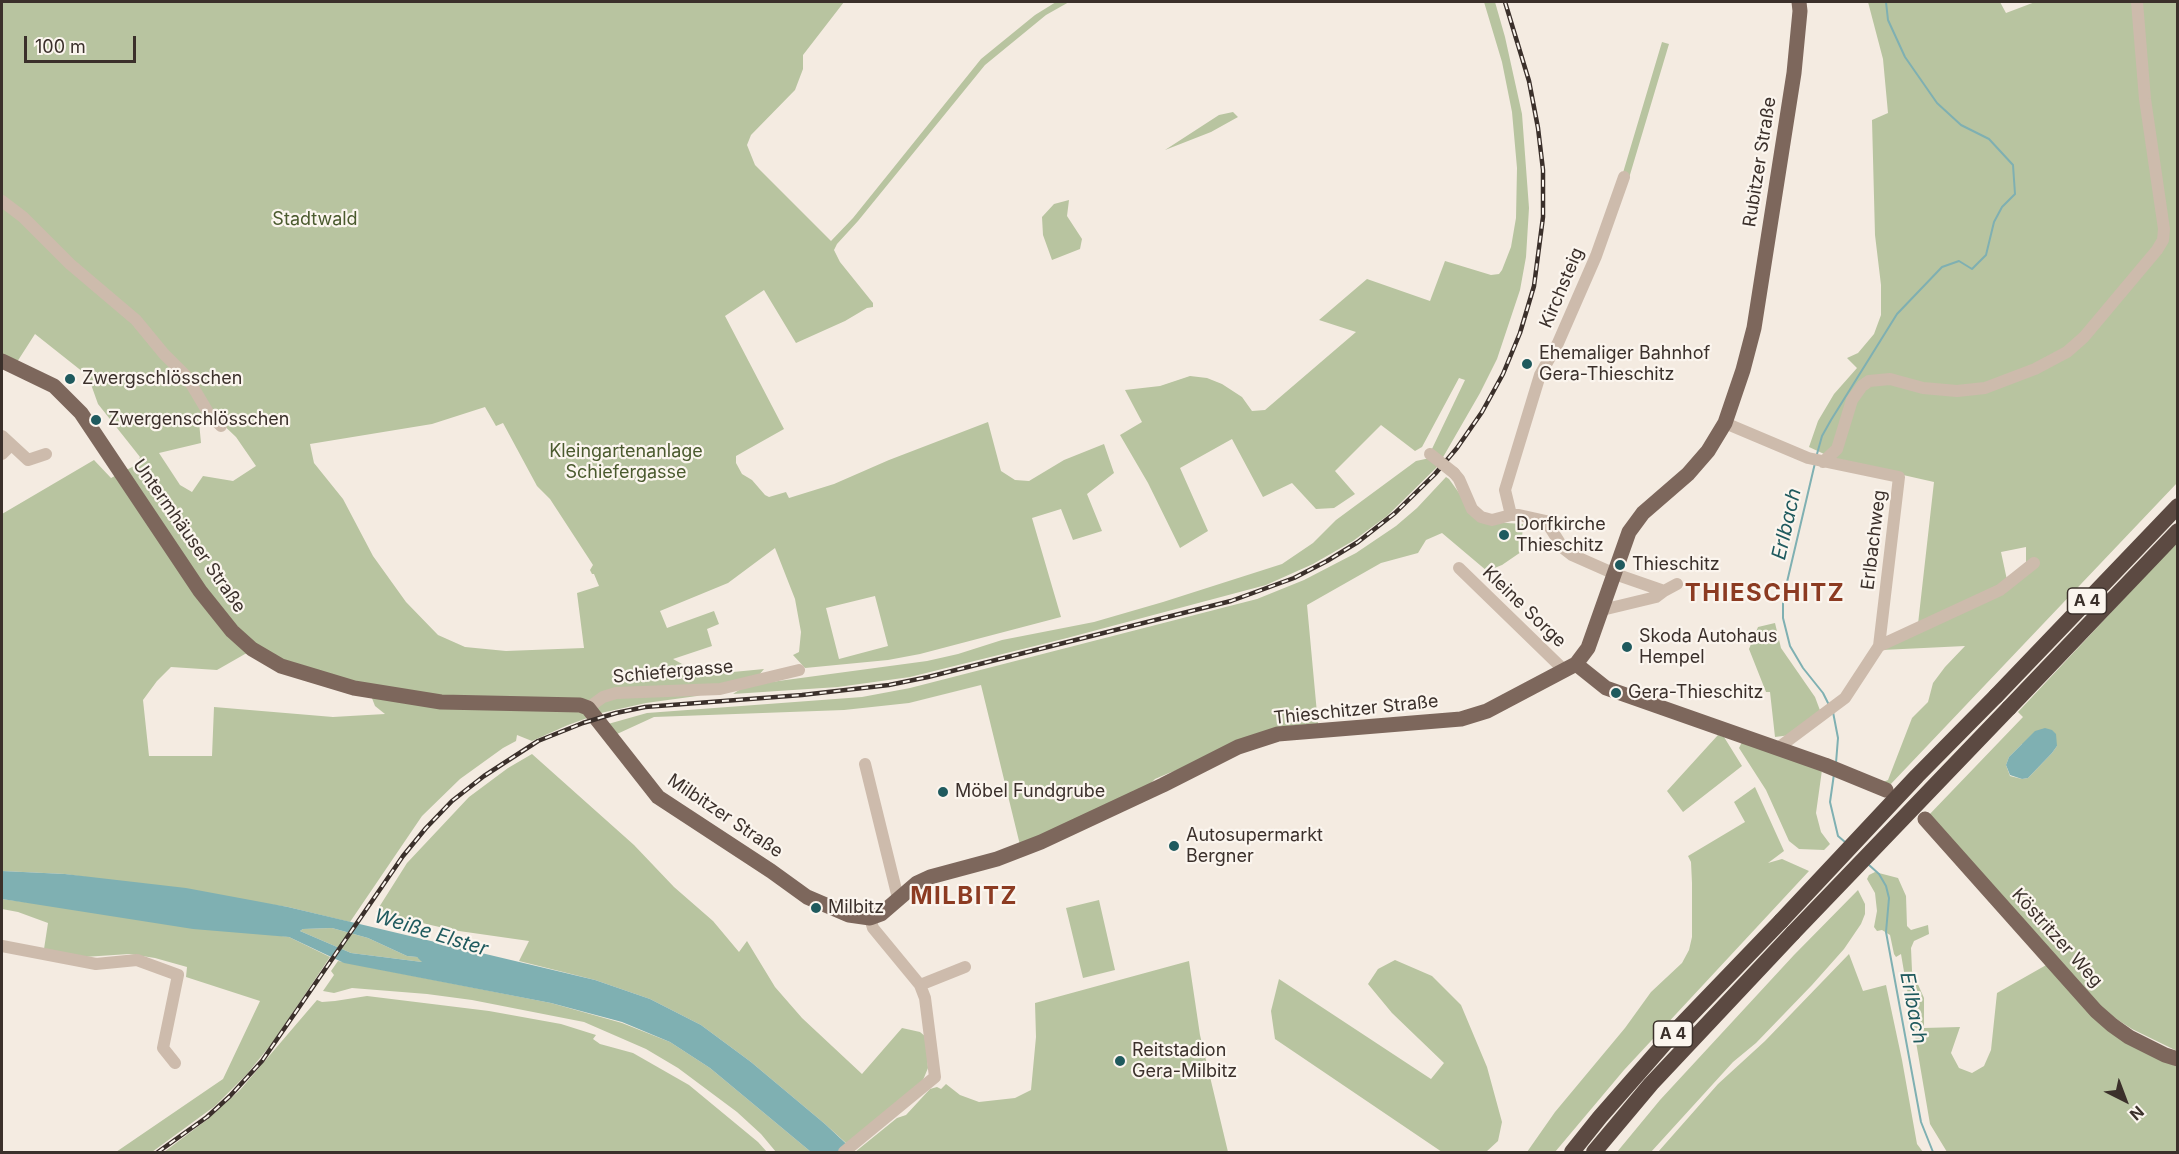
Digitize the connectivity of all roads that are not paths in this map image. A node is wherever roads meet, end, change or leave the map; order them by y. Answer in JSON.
{"nodes":[{"id":1,"x":1799,"y":2,"type":"edge"},
{"id":2,"x":2137,"y":2,"type":"edge"},
{"id":3,"x":1624,"y":177,"type":"dead end"},
{"id":4,"x":2,"y":201,"type":"edge"},
{"id":5,"x":2,"y":361,"type":"edge"},
{"id":6,"x":1725,"y":423,"type":"junction"},
{"id":7,"x":221,"y":426,"type":"dead end"},
{"id":8,"x":2,"y":436,"type":"edge"},
{"id":9,"x":6,"y":450,"type":"edge"},
{"id":10,"x":46,"y":454,"type":"dead end"},
{"id":11,"x":1430,"y":454,"type":"dead end"},
{"id":12,"x":1817,"y":460,"type":"junction"},
{"id":13,"x":2178,"y":506,"type":"edge"},
{"id":14,"x":1510,"y":515,"type":"junction"},
{"id":15,"x":2178,"y":531,"type":"edge"},
{"id":16,"x":2034,"y":563,"type":"dead end"},
{"id":17,"x":1459,"y":568,"type":"dead end"},
{"id":18,"x":1615,"y":574,"type":"junction"},
{"id":19,"x":1677,"y":584,"type":"dead end"},
{"id":20,"x":1664,"y":591,"type":"junction"},
{"id":21,"x":1602,"y":610,"type":"junction"},
{"id":22,"x":1879,"y":646,"type":"junction"},
{"id":23,"x":1570,"y":667,"type":"junction"},
{"id":24,"x":799,"y":670,"type":"dead end"},
{"id":25,"x":588,"y":708,"type":"junction"},
{"id":26,"x":1778,"y":748,"type":"junction"},
{"id":27,"x":865,"y":764,"type":"dead end"},
{"id":28,"x":1886,"y":790,"type":"dead end"},
{"id":29,"x":1925,"y":819,"type":"dead end"},
{"id":30,"x":898,"y":898,"type":"junction"},
{"id":31,"x":870,"y":918,"type":"junction"},
{"id":32,"x":1787,"y":927,"type":"junction"},
{"id":33,"x":2,"y":946,"type":"edge"},
{"id":34,"x":965,"y":967,"type":"dead end"},
{"id":35,"x":920,"y":985,"type":"junction"},
{"id":36,"x":2178,"y":1059,"type":"edge"},
{"id":37,"x":175,"y":1063,"type":"dead end"},
{"id":38,"x":844,"y":1152,"type":"edge"},
{"id":39,"x":1572,"y":1152,"type":"edge"},
{"id":40,"x":1594,"y":1152,"type":"edge"}],
"edges":[{"from":1,"to":6,"type":"main road","name":"Rubitzer Straße"},
{"from":2,"to":12,"type":"street"},
{"from":3,"to":14,"type":"street","name":"Kirchsteig"},
{"from":4,"to":7,"type":"street"},
{"from":5,"to":25,"type":"main road","name":"Untermhäuser Straße"},
{"from":6,"to":12,"type":"street","name":"Erlbachweg"},
{"from":6,"to":18,"type":"main road"},
{"from":8,"to":9,"type":"street"},
{"from":9,"to":10,"type":"street"},
{"from":11,"to":14,"type":"street","bridge":true},
{"from":12,"to":22,"type":"street","name":"Erlbachweg"},
{"from":13,"to":32,"type":"highway","number":"A 4","bridge":true},
{"from":14,"to":18,"type":"street"},
{"from":15,"to":32,"type":"highway","number":"A 4","bridge":true},
{"from":16,"to":22,"type":"street"},
{"from":17,"to":23,"type":"street","name":"Kleine Sorge"},
{"from":18,"to":20,"type":"street"},
{"from":18,"to":21,"type":"main road"},
{"from":19,"to":20,"type":"street"},
{"from":20,"to":21,"type":"street"},
{"from":21,"to":23,"type":"main road"},
{"from":22,"to":26,"type":"street"},
{"from":23,"to":26,"type":"main road"},
{"from":23,"to":30,"type":"main road","name":"Thieschitzer Straße"},
{"from":24,"to":25,"type":"street","name":"Schiefergasse"},
{"from":25,"to":31,"type":"main road","name":"Milbitzer Straße"},
{"from":26,"to":28,"type":"main road"},
{"from":27,"to":30,"type":"street"},
{"from":29,"to":36,"type":"main road","name":"Köstritzer Weg"},
{"from":30,"to":31,"type":"main road"},
{"from":31,"to":35,"type":"street"},
{"from":32,"to":39,"type":"highway","number":"A 4"},
{"from":32,"to":40,"type":"highway","number":"A 4"},
{"from":33,"to":37,"type":"street"},
{"from":34,"to":35,"type":"street"},
{"from":35,"to":38,"type":"street"}]}
